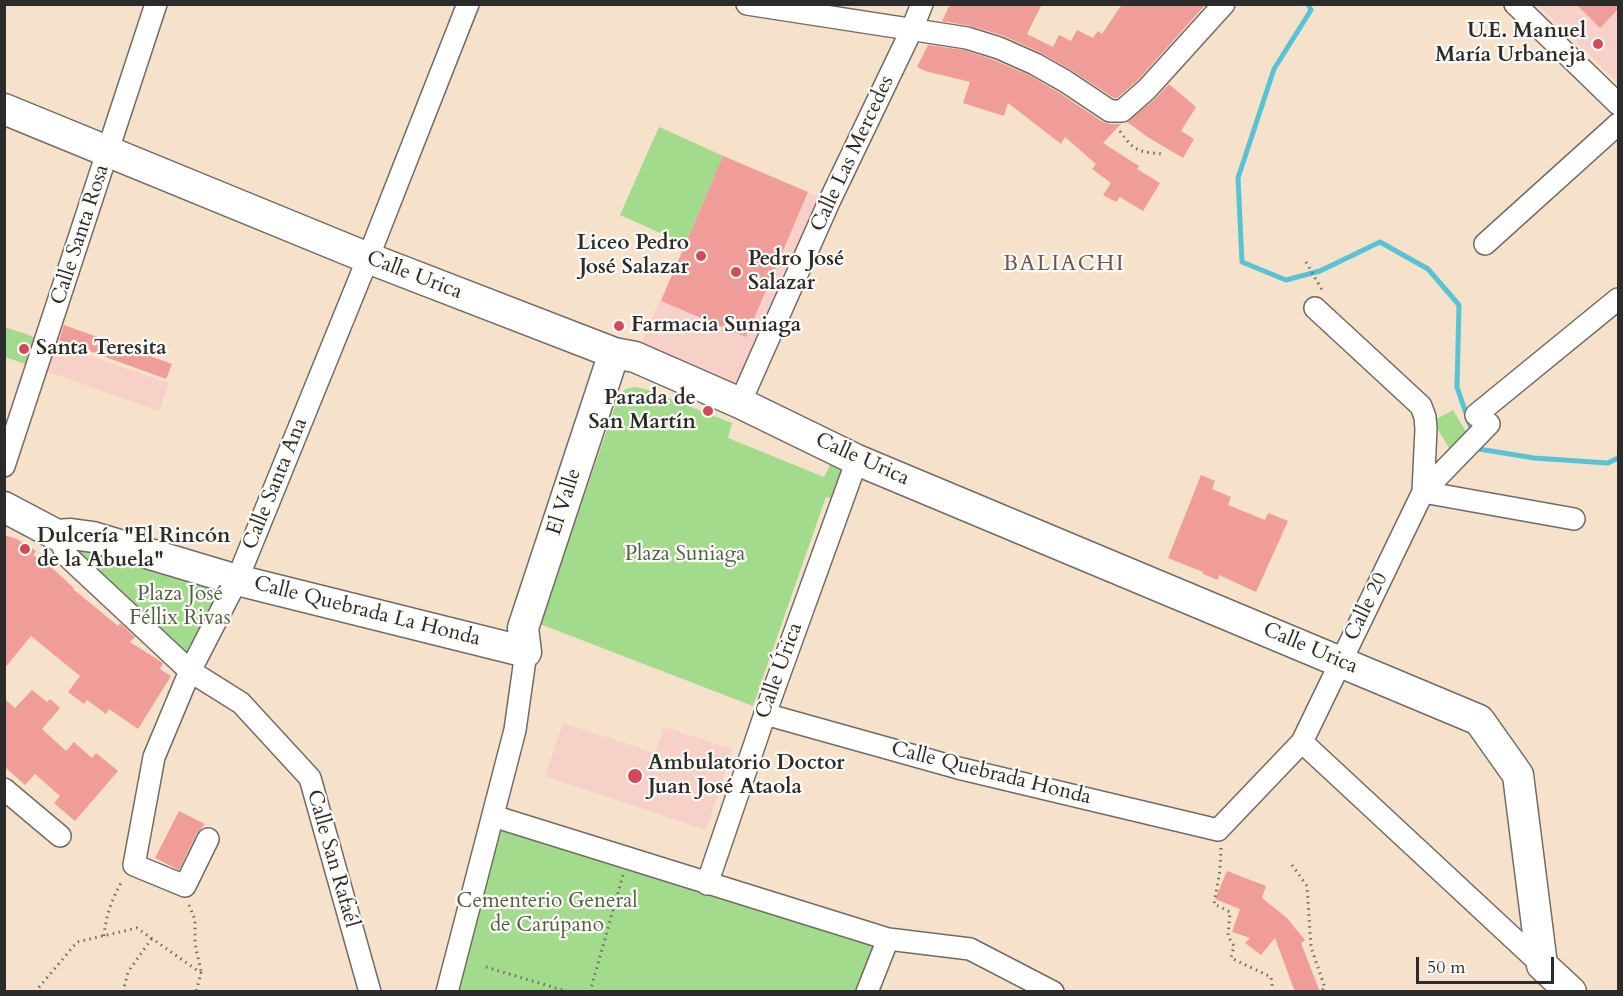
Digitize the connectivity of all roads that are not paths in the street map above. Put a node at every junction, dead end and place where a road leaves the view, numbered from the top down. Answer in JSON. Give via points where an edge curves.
{"nodes":[{"id":1,"x":156,"y":4,"type":"edge"},
{"id":2,"x":468,"y":4,"type":"edge"},
{"id":3,"x":747,"y":4,"type":"edge"},
{"id":4,"x":922,"y":4,"type":"edge"},
{"id":5,"x":1224,"y":4,"type":"edge"},
{"id":6,"x":1515,"y":4,"type":"edge"},
{"id":7,"x":912,"y":29,"type":"junction"},
{"id":8,"x":1618,"y":104,"type":"edge"},
{"id":9,"x":4,"y":109,"type":"edge"},
{"id":10,"x":1618,"y":124,"type":"edge"},
{"id":11,"x":108,"y":152,"type":"junction"},
{"id":12,"x":1485,"y":244,"type":"dead end"},
{"id":13,"x":368,"y":258,"type":"junction"},
{"id":14,"x":1319,"y":299,"type":"road end"},
{"id":15,"x":1618,"y":299,"type":"edge"},
{"id":16,"x":614,"y":353,"type":"junction"},
{"id":17,"x":740,"y":403,"type":"junction"},
{"id":18,"x":857,"y":460,"type":"junction"},
{"id":19,"x":4,"y":466,"type":"edge"},
{"id":20,"x":1423,"y":492,"type":"junction"},
{"id":21,"x":4,"y":507,"type":"edge"},
{"id":22,"x":1574,"y":519,"type":"dead end"},
{"id":23,"x":57,"y":536,"type":"junction"},
{"id":24,"x":237,"y":580,"type":"junction"},
{"id":25,"x":526,"y":652,"type":"junction"},
{"id":26,"x":1340,"y":662,"type":"junction"},
{"id":27,"x":190,"y":671,"type":"junction"},
{"id":28,"x":765,"y":714,"type":"junction"},
{"id":29,"x":1302,"y":742,"type":"junction"},
{"id":30,"x":4,"y":789,"type":"edge"},
{"id":31,"x":493,"y":816,"type":"junction"},
{"id":32,"x":1218,"y":830,"type":"joint"},
{"id":33,"x":60,"y":836,"type":"dead end"},
{"id":34,"x":208,"y":839,"type":"dead end"},
{"id":35,"x":707,"y":884,"type":"junction"},
{"id":36,"x":888,"y":939,"type":"junction"},
{"id":37,"x":1542,"y":964,"type":"junction"},
{"id":38,"x":370,"y":992,"type":"edge"},
{"id":39,"x":447,"y":992,"type":"edge"},
{"id":40,"x":867,"y":992,"type":"edge"},
{"id":41,"x":1053,"y":992,"type":"edge"},
{"id":42,"x":1571,"y":992,"type":"edge"}],
"edges":[{"from":1,"to":11,"type":"street","name":"Calle Santa Rosa"},
{"from":2,"to":13,"type":"street","name":"Calle Santa Ana"},
{"from":3,"to":7,"type":"street"},
{"from":4,"to":7,"type":"street","name":"Calle Las Mercedes"},
{"from":5,"to":7,"type":"street","via":[[1122,111],[1110,111],[1065,81],[999,48]]},
{"from":6,"to":8,"type":"street"},
{"from":7,"to":17,"type":"street","name":"Calle Las Mercedes","via":[[829,202]]},
{"from":9,"to":11,"type":"main road","name":"Calle Urica"},
{"from":10,"to":12,"type":"street"},
{"from":11,"to":13,"type":"main road","name":"Calle Urica"},
{"from":11,"to":19,"type":"street","name":"Calle Santa Rosa"},
{"from":13,"to":16,"type":"main road","name":"Calle Urica"},
{"from":13,"to":24,"type":"street","name":"Calle Santa Ana"},
{"from":14,"to":20,"type":"street","name":"Calle 20","via":[[1421,406],[1426,429]]},
{"from":15,"to":20,"type":"street","via":[[1476,414],[1489,424]]},
{"from":16,"to":17,"type":"main road","name":"Calle Urica","via":[[635,357]]},
{"from":16,"to":25,"type":"main road","name":"El Valle","via":[[523,628]]},
{"from":17,"to":18,"type":"main road","name":"Calle Urica"},
{"from":18,"to":26,"type":"main road","name":"Calle Urica"},
{"from":18,"to":28,"type":"street","name":"Calle Úrica"},
{"from":20,"to":22,"type":"street"},
{"from":20,"to":26,"type":"street","name":"Calle 20"},
{"from":21,"to":23,"type":"main road","name":"Calle Quebrada La Honda"},
{"from":23,"to":24,"type":"main road","name":"Calle Quebrada La Honda","via":[[93,537]]},
{"from":23,"to":27,"type":"street","via":[[68,557]]},
{"from":24,"to":25,"type":"main road","name":"Calle Quebrada La Honda"},
{"from":24,"to":27,"type":"street","name":"Calle Santa Ana"},
{"from":25,"to":31,"type":"street","via":[[515,730]]},
{"from":26,"to":29,"type":"street","name":"Calle 20"},
{"from":26,"to":37,"type":"main road","name":"Calle Urica","via":[[1479,720],[1518,775]]},
{"from":27,"to":34,"type":"street","name":"Calle Santa Ana","via":[[154,757],[134,865],[185,886]]},
{"from":27,"to":38,"type":"street","name":"Calle San Rafaél","via":[[241,703],[309,777]]},
{"from":28,"to":32,"type":"street","name":"Calle Quebrada Honda","via":[[958,768]]},
{"from":28,"to":35,"type":"street","name":"Calle Úrica"},
{"from":29,"to":32,"type":"street","name":"Calle 20"},
{"from":29,"to":37,"type":"street"},
{"from":30,"to":33,"type":"street"},
{"from":31,"to":35,"type":"street"},
{"from":31,"to":39,"type":"street"},
{"from":35,"to":36,"type":"street"},
{"from":36,"to":40,"type":"street"},
{"from":36,"to":41,"type":"street","via":[[970,949]]},
{"from":37,"to":42,"type":"main road"}]}
